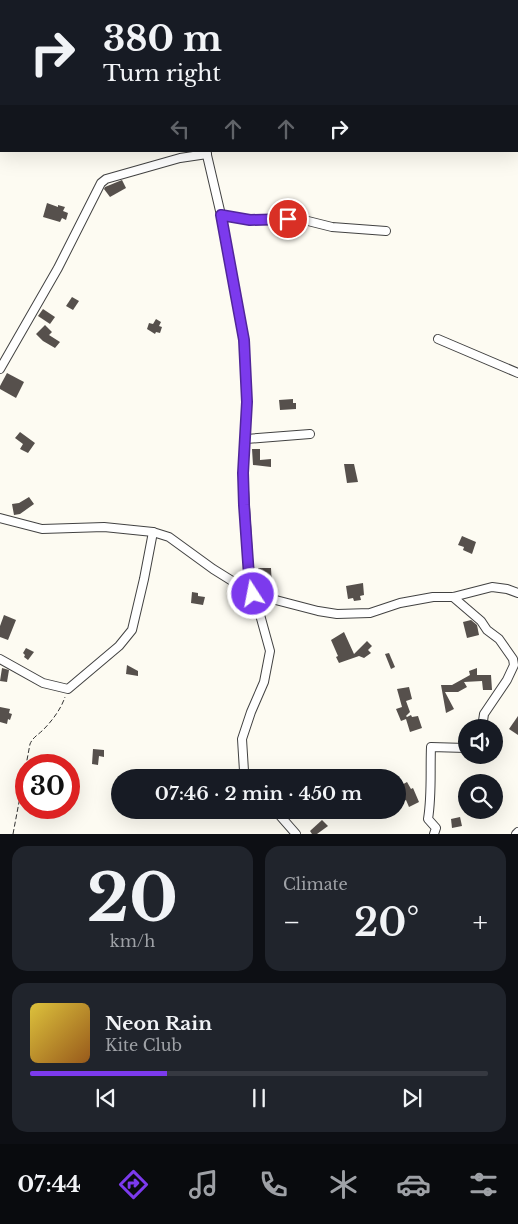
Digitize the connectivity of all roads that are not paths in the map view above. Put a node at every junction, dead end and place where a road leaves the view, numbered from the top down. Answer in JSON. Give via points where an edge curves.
{"nodes":[{"id":1,"x":206,"y":153,"type":"edge"},
{"id":2,"x":179,"y":155,"type":"edge"},
{"id":3,"x":221,"y":215,"type":"junction"},
{"id":4,"x":386,"y":231,"type":"dead end"},
{"id":5,"x":438,"y":339,"type":"dead end"},
{"id":6,"x":0,"y":369,"type":"edge"},
{"id":7,"x":518,"y":373,"type":"edge"},
{"id":8,"x":310,"y":434,"type":"dead end"},
{"id":9,"x":246,"y":439,"type":"junction"},
{"id":10,"x":0,"y":518,"type":"edge"},
{"id":11,"x":153,"y":532,"type":"junction"},
{"id":12,"x":518,"y":593,"type":"edge"},
{"id":13,"x":253,"y":594,"type":"junction"},
{"id":14,"x":453,"y":597,"type":"junction"},
{"id":15,"x":0,"y":659,"type":"edge"},
{"id":16,"x":483,"y":719,"type":"edge"},
{"id":17,"x":458,"y":748,"type":"edge"},
{"id":18,"x":244,"y":769,"type":"edge"},
{"id":19,"x":283,"y":819,"type":"edge"},
{"id":20,"x":296,"y":834,"type":"edge"},
{"id":21,"x":434,"y":834,"type":"edge"}],
"edges":[{"from":1,"to":2,"type":"street"},
{"from":1,"to":3,"type":"street"},
{"from":2,"to":6,"type":"street","via":[[101,183],[58,268]]},
{"from":3,"to":4,"type":"street","via":[[250,220],[304,220],[332,227]]},
{"from":3,"to":9,"type":"street","via":[[244,340]]},
{"from":5,"to":7,"type":"street"},
{"from":8,"to":9,"type":"street"},
{"from":9,"to":13,"type":"street","via":[[244,505]]},
{"from":10,"to":11,"type":"street","via":[[42,528],[104,527]]},
{"from":11,"to":13,"type":"street","via":[[169,537]]},
{"from":11,"to":15,"type":"street","via":[[132,630],[119,646],[68,689],[43,683]]},
{"from":12,"to":14,"type":"street","via":[[492,587]]},
{"from":13,"to":14,"type":"street","via":[[337,614],[370,613],[400,603]]},
{"from":13,"to":18,"type":"street","via":[[270,651],[264,682],[242,739]]},
{"from":14,"to":16,"type":"street","via":[[481,620],[486,630],[499,639],[514,658],[507,680]]},
{"from":17,"to":21,"type":"street","via":[[431,747],[428,819],[436,828]]},
{"from":19,"to":20,"type":"street"}]}
